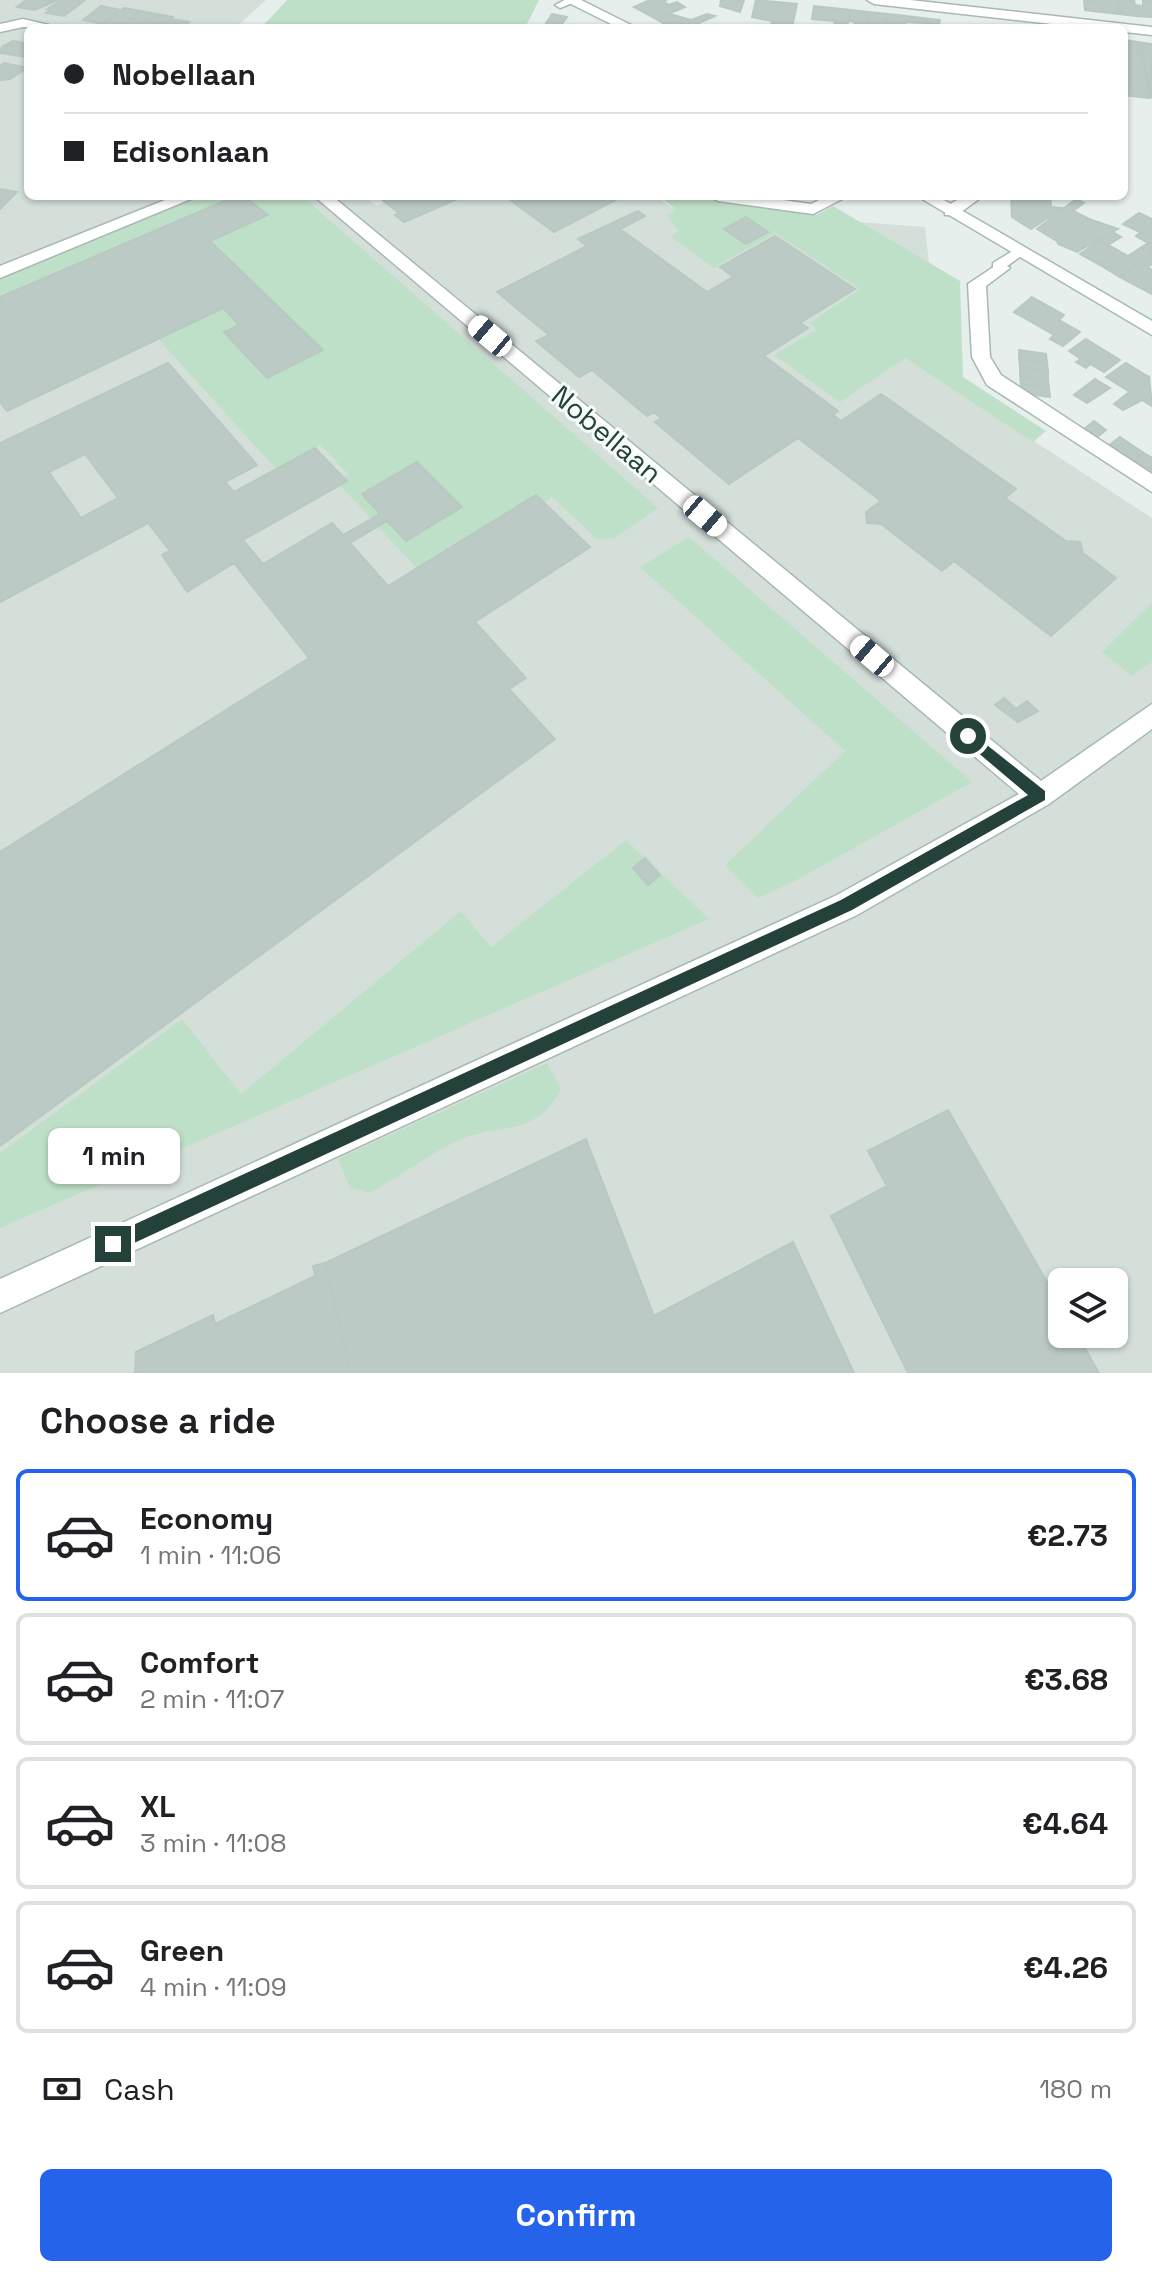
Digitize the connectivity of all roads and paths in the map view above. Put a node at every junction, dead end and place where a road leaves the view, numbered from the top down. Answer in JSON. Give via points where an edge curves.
{"nodes":[{"id":1,"x":589,"y":0,"type":"edge"},
{"id":2,"x":874,"y":0,"type":"edge"},
{"id":3,"x":569,"y":2,"type":"edge"},
{"id":4,"x":984,"y":12,"type":"junction"},
{"id":5,"x":27,"y":24,"type":"edge"},
{"id":6,"x":621,"y":24,"type":"edge"},
{"id":7,"x":624,"y":24,"type":"edge"},
{"id":8,"x":984,"y":24,"type":"edge"},
{"id":9,"x":1090,"y":24,"type":"edge"},
{"id":10,"x":0,"y":28,"type":"edge"},
{"id":11,"x":1128,"y":28,"type":"edge"},
{"id":12,"x":1152,"y":31,"type":"edge"},
{"id":13,"x":180,"y":200,"type":"edge"},
{"id":14,"x":327,"y":200,"type":"edge"},
{"id":15,"x":747,"y":200,"type":"edge"},
{"id":16,"x":832,"y":200,"type":"edge"},
{"id":17,"x":932,"y":200,"type":"edge"},
{"id":18,"x":969,"y":200,"type":"edge"},
{"id":19,"x":951,"y":211,"type":"junction"},
{"id":20,"x":1019,"y":251,"type":"junction"},
{"id":21,"x":1000,"y":267,"type":"joint"},
{"id":22,"x":0,"y":272,"type":"edge"},
{"id":23,"x":1152,"y":329,"type":"edge"},
{"id":24,"x":1152,"y":484,"type":"edge"},
{"id":25,"x":1152,"y":715,"type":"edge"},
{"id":26,"x":1040,"y":796,"type":"junction"},
{"id":27,"x":0,"y":1296,"type":"edge"}],
"edges":[{"from":1,"to":7,"type":"street"},
{"from":2,"to":4,"type":"street"},
{"from":3,"to":6,"type":"street"},
{"from":4,"to":8,"type":"street"},
{"from":4,"to":9,"type":"street"},
{"from":5,"to":10,"type":"street"},
{"from":11,"to":12,"type":"street"},
{"from":13,"to":22,"type":"street"},
{"from":14,"to":26,"type":"street","name":"Nobellaan"},
{"from":15,"to":16,"type":"street","via":[[813,209]]},
{"from":17,"to":19,"type":"street"},
{"from":18,"to":19,"type":"street"},
{"from":19,"to":20,"type":"street"},
{"from":20,"to":21,"type":"lane"},
{"from":20,"to":23,"type":"street"},
{"from":21,"to":24,"type":"street","via":[[977,284],[981,357],[994,380]]},
{"from":25,"to":26,"type":"street"},
{"from":26,"to":27,"type":"street","via":[[847,905]]}]}
